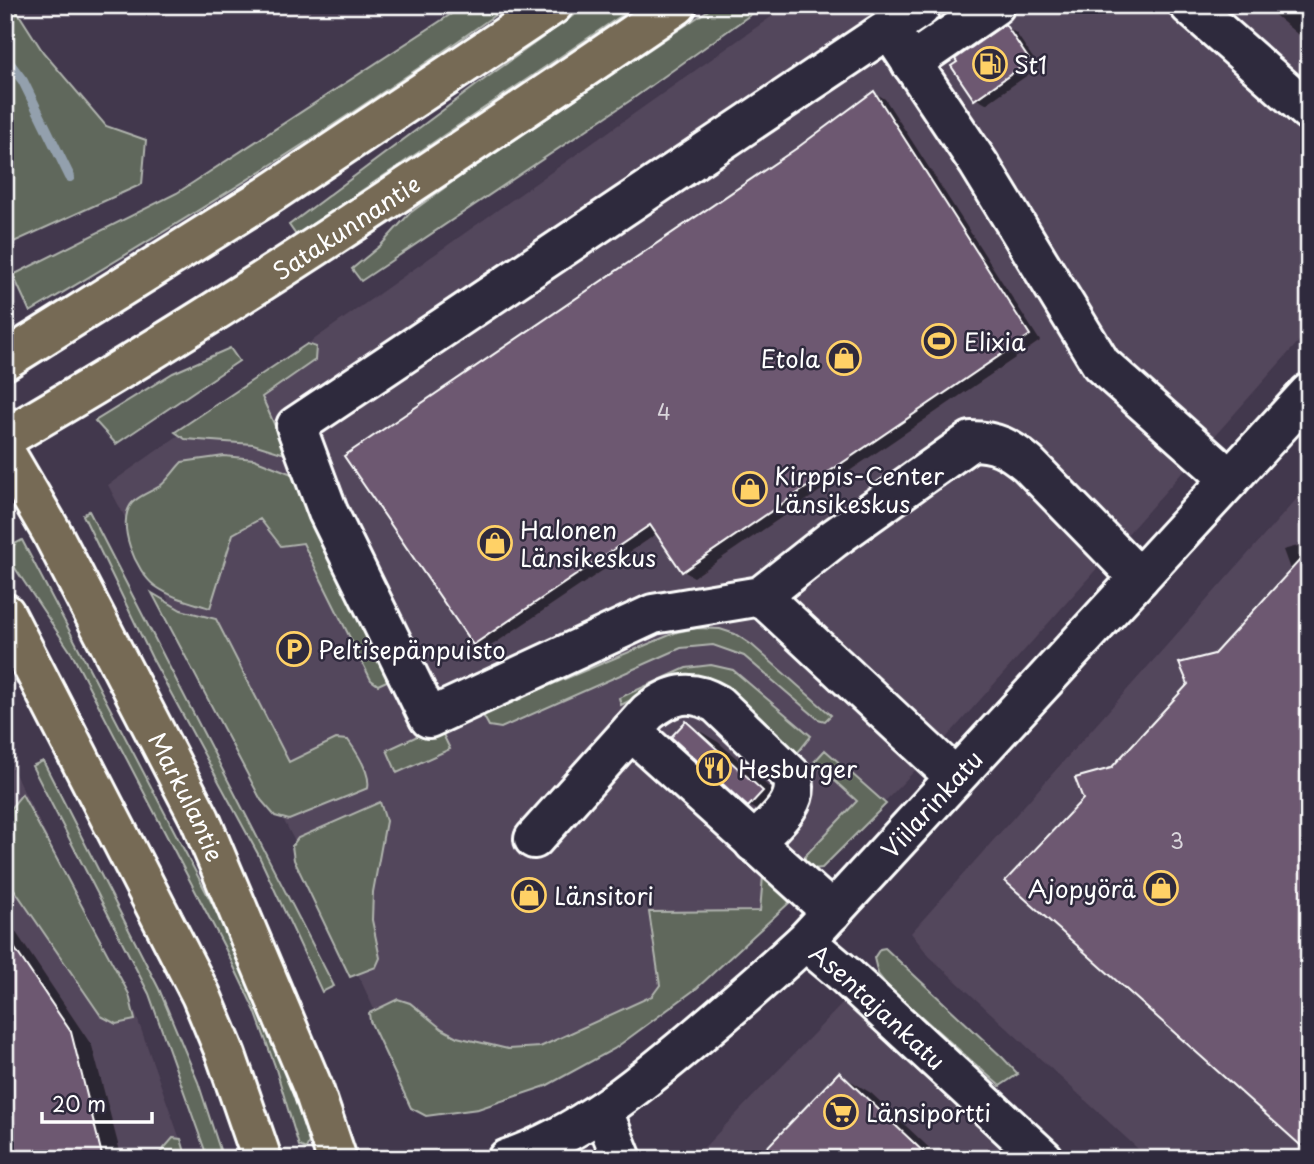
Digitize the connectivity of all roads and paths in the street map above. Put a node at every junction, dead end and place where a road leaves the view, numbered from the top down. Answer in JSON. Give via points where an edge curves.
{"nodes":[{"id":1,"x":553,"y":5,"type":"edge"},
{"id":2,"x":677,"y":5,"type":"edge"},
{"id":3,"x":995,"y":5,"type":"edge"},
{"id":4,"x":1189,"y":5,"type":"edge"},
{"id":5,"x":920,"y":8,"type":"dead end"},
{"id":6,"x":889,"y":29,"type":"junction"},
{"id":7,"x":911,"y":63,"type":"junction"},
{"id":8,"x":1309,"y":111,"type":"edge"},
{"id":9,"x":5,"y":360,"type":"edge"},
{"id":10,"x":1309,"y":393,"type":"edge"},
{"id":11,"x":5,"y":438,"type":"edge"},
{"id":12,"x":5,"y":452,"type":"edge"},
{"id":13,"x":1230,"y":479,"type":"junction"},
{"id":14,"x":1139,"y":578,"type":"junction"},
{"id":15,"x":761,"y":596,"type":"junction"},
{"id":16,"x":5,"y":613,"type":"edge"},
{"id":17,"x":631,"y":731,"type":"junction"},
{"id":18,"x":955,"y":777,"type":"junction"},
{"id":19,"x":534,"y":839,"type":"dead end"},
{"id":20,"x":754,"y":844,"type":"junction"},
{"id":21,"x":832,"y":912,"type":"junction"},
{"id":22,"x":805,"y":941,"type":"junction"},
{"id":23,"x":603,"y":1111,"type":"junction"},
{"id":24,"x":262,"y":1159,"type":"edge"},
{"id":25,"x":337,"y":1159,"type":"edge"},
{"id":26,"x":507,"y":1159,"type":"edge"},
{"id":27,"x":622,"y":1159,"type":"edge"},
{"id":28,"x":1045,"y":1159,"type":"edge"}],
"edges":[{"from":1,"to":9,"type":"main road","via":[[267,196]]},
{"from":2,"to":11,"type":"main road","name":"Satakunnantie","via":[[302,255]]},
{"from":3,"to":7,"type":"street"},
{"from":4,"to":8,"type":"street"},
{"from":5,"to":6,"type":"street"},
{"from":6,"to":7,"type":"street"},
{"from":6,"to":15,"type":"street","via":[[296,426],[328,512],[429,718],[653,614]]},
{"from":7,"to":13,"type":"street","via":[[982,168],[1101,364]]},
{"from":10,"to":13,"type":"street","name":"Viilarinkatu"},
{"from":12,"to":25,"type":"main road","name":"Markulantie","via":[[51,531],[200,819],[313,1087]]},
{"from":13,"to":14,"type":"street","name":"Viilarinkatu"},
{"from":14,"to":15,"type":"street","via":[[1028,464],[1002,445],[971,442]]},
{"from":14,"to":18,"type":"street","name":"Viilarinkatu"},
{"from":15,"to":18,"type":"street"},
{"from":16,"to":24,"type":"main road","via":[[196,984]]},
{"from":17,"to":19,"type":"street"},
{"from":17,"to":20,"type":"street"},
{"from":17,"to":20,"type":"street","via":[[664,700],[686,693],[697,695],[717,704],[788,769],[795,787],[791,802]]},
{"from":18,"to":21,"type":"street","name":"Viilarinkatu"},
{"from":20,"to":21,"type":"street"},
{"from":21,"to":22,"type":"street","name":"Viilarinkatu"},
{"from":22,"to":23,"type":"street","name":"Viilarinkatu","via":[[743,998]]},
{"from":22,"to":28,"type":"street","name":"Asentajankatu"},
{"from":23,"to":26,"type":"street","name":"Viilarinkatu"},
{"from":23,"to":27,"type":"street"}]}
